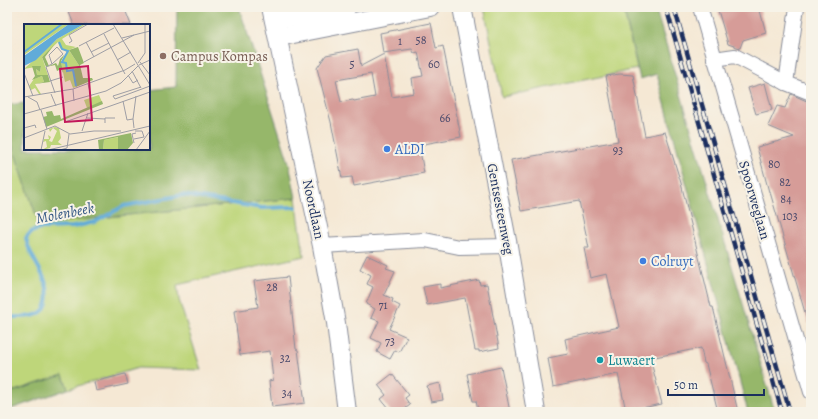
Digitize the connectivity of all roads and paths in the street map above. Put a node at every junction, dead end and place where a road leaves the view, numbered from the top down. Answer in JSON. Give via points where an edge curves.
{"nodes":[{"id":1,"x":346,"y":7,"type":"edge"},
{"id":2,"x":430,"y":7,"type":"edge"},
{"id":3,"x":462,"y":7,"type":"edge"},
{"id":4,"x":700,"y":7,"type":"edge"},
{"id":5,"x":797,"y":7,"type":"edge"},
{"id":6,"x":274,"y":21,"type":"edge"},
{"id":7,"x":714,"y":59,"type":"junction"},
{"id":8,"x":786,"y":82,"type":"junction"},
{"id":9,"x":811,"y":93,"type":"edge"},
{"id":10,"x":322,"y":246,"type":"junction"},
{"id":11,"x":508,"y":246,"type":"junction"},
{"id":12,"x":811,"y":392,"type":"edge"},
{"id":13,"x":348,"y":412,"type":"edge"},
{"id":14,"x":536,"y":412,"type":"edge"}],
"edges":[{"from":1,"to":6,"type":"street"},
{"from":2,"to":6,"type":"street"},
{"from":3,"to":11,"type":"street","name":"Gentsesteenweg"},
{"from":4,"to":7,"type":"street","name":"Spoorweglaan"},
{"from":5,"to":8,"type":"street"},
{"from":6,"to":10,"type":"street","name":"Noordlaan"},
{"from":7,"to":8,"type":"street","via":[[735,56]]},
{"from":7,"to":12,"type":"street","name":"Spoorweglaan"},
{"from":8,"to":9,"type":"street"},
{"from":10,"to":11,"type":"street","via":[[410,240],[425,240],[459,247]]},
{"from":10,"to":13,"type":"street","name":"Noordlaan"},
{"from":11,"to":14,"type":"street","name":"Gentsesteenweg"}]}
